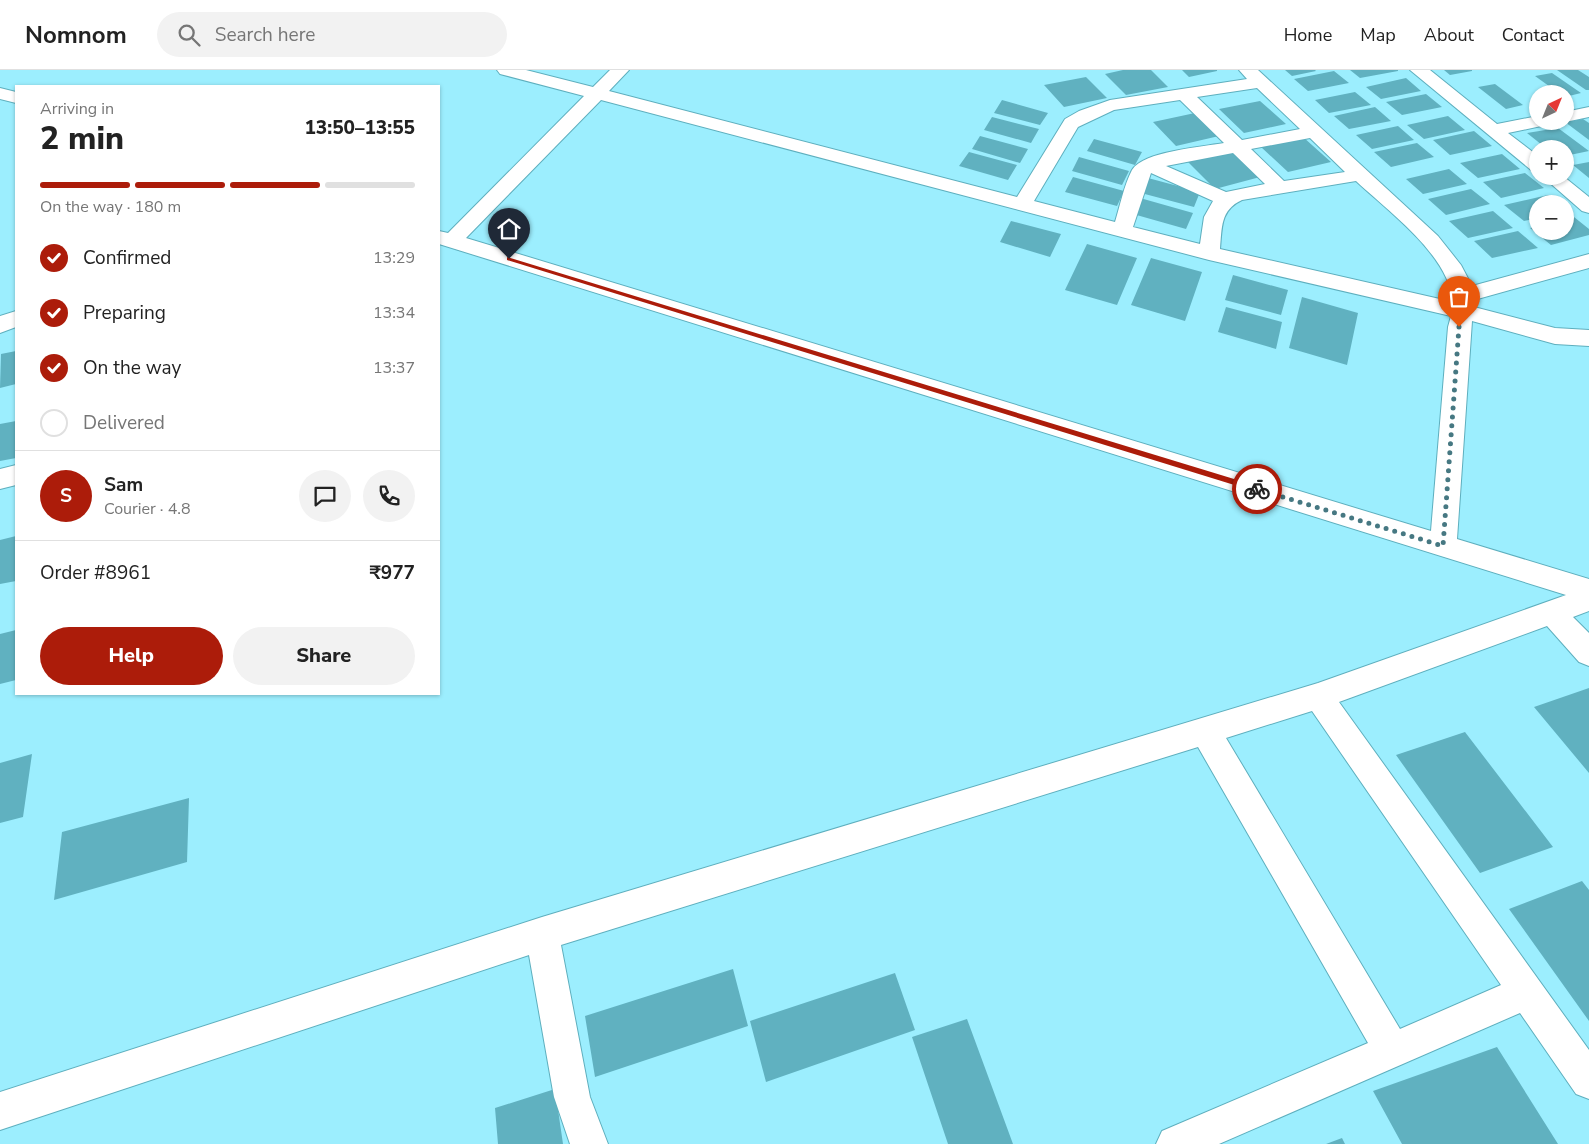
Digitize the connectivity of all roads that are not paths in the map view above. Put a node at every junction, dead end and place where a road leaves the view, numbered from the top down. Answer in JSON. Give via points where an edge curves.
{"nodes":[{"id":1,"x":506,"y":70,"type":"edge"},
{"id":2,"x":620,"y":70,"type":"edge"},
{"id":3,"x":1419,"y":70,"type":"edge"},
{"id":4,"x":1254,"y":76,"type":"edge"},
{"id":5,"x":599,"y":92,"type":"junction"},
{"id":6,"x":0,"y":93,"type":"edge"},
{"id":7,"x":1184,"y":94,"type":"junction"},
{"id":8,"x":15,"y":98,"type":"edge"},
{"id":9,"x":1589,"y":112,"type":"edge"},
{"id":10,"x":1574,"y":115,"type":"edge"},
{"id":11,"x":1529,"y":123,"type":"edge"},
{"id":12,"x":1493,"y":130,"type":"junction"},
{"id":13,"x":1314,"y":132,"type":"junction"},
{"id":14,"x":1236,"y":146,"type":"junction"},
{"id":15,"x":1529,"y":159,"type":"edge"},
{"id":16,"x":1149,"y":165,"type":"junction"},
{"id":17,"x":1360,"y":175,"type":"junction"},
{"id":18,"x":1562,"y":185,"type":"edge"},
{"id":19,"x":1281,"y":189,"type":"junction"},
{"id":20,"x":1224,"y":199,"type":"junction"},
{"id":21,"x":1022,"y":204,"type":"junction"},
{"id":22,"x":1589,"y":206,"type":"edge"},
{"id":23,"x":1122,"y":230,"type":"junction"},
{"id":24,"x":445,"y":239,"type":"edge"},
{"id":25,"x":1209,"y":252,"type":"junction"},
{"id":26,"x":1589,"y":261,"type":"edge"},
{"id":27,"x":1464,"y":303,"type":"junction"},
{"id":28,"x":15,"y":318,"type":"edge"},
{"id":29,"x":0,"y":324,"type":"edge"},
{"id":30,"x":1589,"y":338,"type":"edge"},
{"id":31,"x":15,"y":475,"type":"edge"},
{"id":32,"x":0,"y":479,"type":"edge"},
{"id":33,"x":1443,"y":546,"type":"junction"},
{"id":34,"x":1589,"y":591,"type":"edge"},
{"id":35,"x":1589,"y":599,"type":"edge"},
{"id":36,"x":1552,"y":613,"type":"junction"},
{"id":37,"x":1589,"y":653,"type":"edge"},
{"id":38,"x":1318,"y":696,"type":"junction"},
{"id":39,"x":1206,"y":731,"type":"junction"},
{"id":40,"x":542,"y":934,"type":"junction"},
{"id":41,"x":1527,"y":992,"type":"junction"},
{"id":42,"x":1392,"y":1050,"type":"junction"},
{"id":43,"x":1589,"y":1081,"type":"edge"},
{"id":44,"x":0,"y":1111,"type":"edge"},
{"id":45,"x":589,"y":1144,"type":"edge"},
{"id":46,"x":1176,"y":1144,"type":"edge"}],
"edges":[{"from":1,"to":5,"type":"street"},
{"from":2,"to":5,"type":"street"},
{"from":3,"to":12,"type":"street"},
{"from":4,"to":7,"type":"street"},
{"from":4,"to":13,"type":"street"},
{"from":5,"to":21,"type":"street"},
{"from":5,"to":24,"type":"street"},
{"from":6,"to":8,"type":"street"},
{"from":7,"to":14,"type":"street"},
{"from":7,"to":21,"type":"street","via":[[1110,105],[1070,123]]},
{"from":9,"to":10,"type":"street"},
{"from":11,"to":12,"type":"street"},
{"from":12,"to":15,"type":"street"},
{"from":13,"to":14,"type":"street"},
{"from":13,"to":17,"type":"street"},
{"from":14,"to":16,"type":"street"},
{"from":14,"to":19,"type":"street"},
{"from":16,"to":20,"type":"street"},
{"from":16,"to":23,"type":"street","via":[[1142,172]]},
{"from":17,"to":19,"type":"street"},
{"from":17,"to":27,"type":"street","via":[[1431,241],[1455,269]]},
{"from":18,"to":22,"type":"street"},
{"from":19,"to":20,"type":"street"},
{"from":20,"to":25,"type":"street","via":[[1216,208]]},
{"from":21,"to":23,"type":"street"},
{"from":23,"to":25,"type":"street"},
{"from":24,"to":33,"type":"street"},
{"from":25,"to":27,"type":"street"},
{"from":26,"to":27,"type":"street"},
{"from":27,"to":30,"type":"street","via":[[1555,336]]},
{"from":27,"to":33,"type":"street","via":[[1459,327]]},
{"from":28,"to":29,"type":"street"},
{"from":31,"to":32,"type":"street"},
{"from":33,"to":34,"type":"street"},
{"from":35,"to":36,"type":"street"},
{"from":36,"to":37,"type":"street"},
{"from":36,"to":38,"type":"street"},
{"from":38,"to":39,"type":"street"},
{"from":38,"to":41,"type":"street"},
{"from":39,"to":40,"type":"street"},
{"from":39,"to":42,"type":"street"},
{"from":40,"to":44,"type":"street"},
{"from":40,"to":45,"type":"street","via":[[572,1097]]},
{"from":41,"to":42,"type":"street"},
{"from":41,"to":43,"type":"street"},
{"from":42,"to":46,"type":"street"}]}
